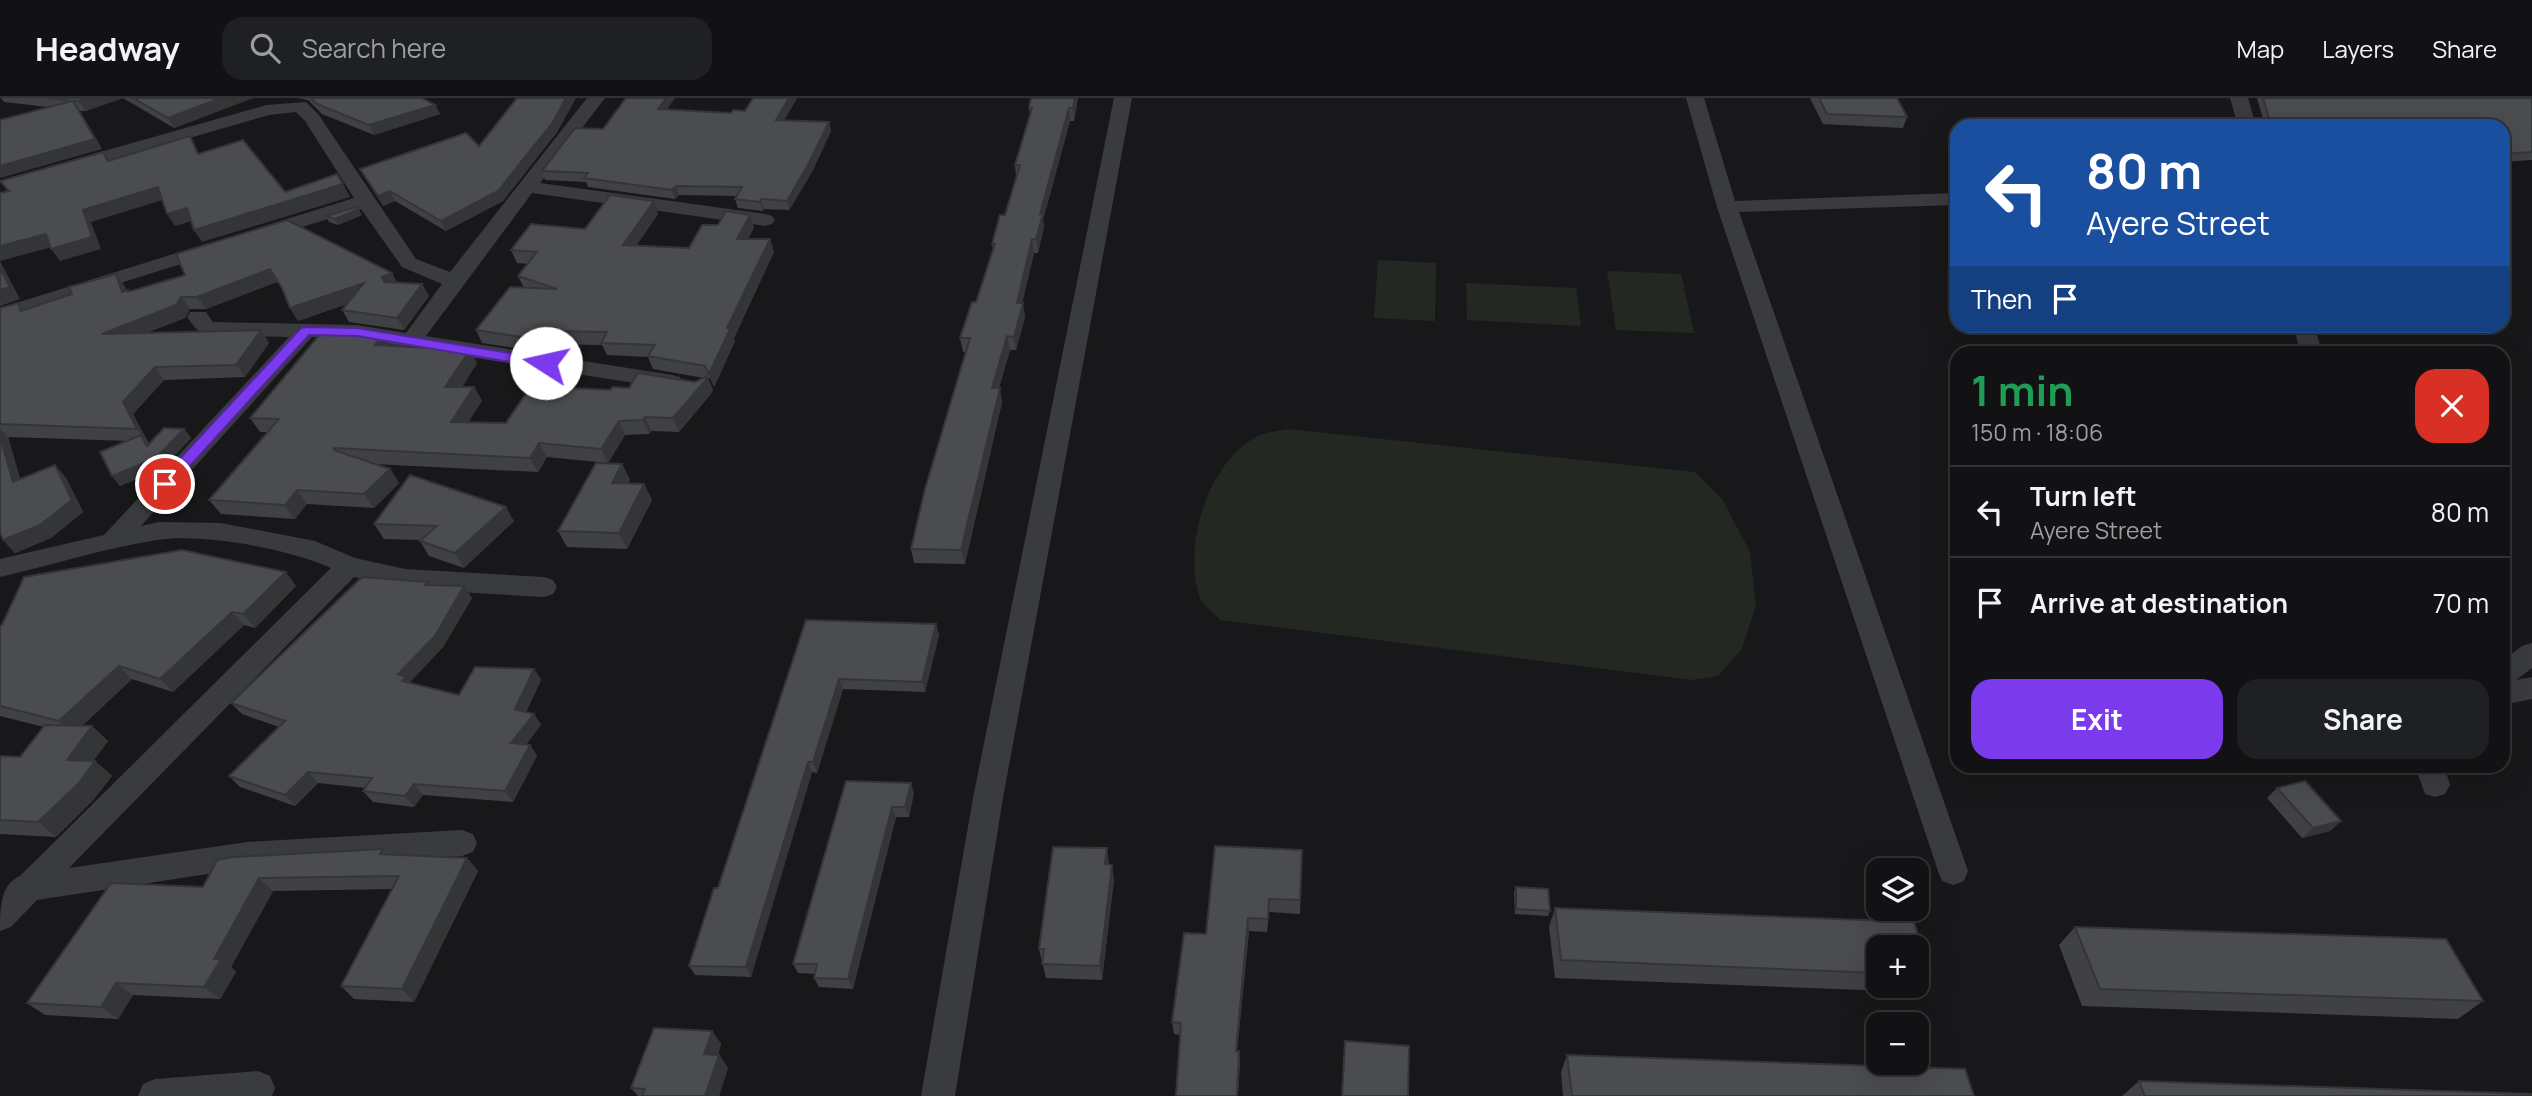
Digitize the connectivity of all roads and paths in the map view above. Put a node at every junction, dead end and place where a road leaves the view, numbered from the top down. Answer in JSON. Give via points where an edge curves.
{"nodes":[{"id":1,"x":596,"y":98,"type":"edge"},
{"id":2,"x":1123,"y":98,"type":"edge"},
{"id":3,"x":1695,"y":98,"type":"edge"},
{"id":4,"x":2239,"y":98,"type":"edge"},
{"id":5,"x":2245,"y":119,"type":"edge"},
{"id":6,"x":53,"y":172,"type":"edge"},
{"id":7,"x":528,"y":187,"type":"junction"},
{"id":8,"x":1950,"y":199,"type":"edge"},
{"id":9,"x":366,"y":201,"type":"junction"},
{"id":10,"x":1727,"y":207,"type":"junction"},
{"id":11,"x":765,"y":220,"type":"dead end"},
{"id":12,"x":456,"y":279,"type":"junction"},
{"id":13,"x":0,"y":314,"type":"edge"},
{"id":14,"x":198,"y":317,"type":"dead end"},
{"id":15,"x":306,"y":331,"type":"junction"},
{"id":16,"x":412,"y":340,"type":"junction"},
{"id":17,"x":688,"y":384,"type":"edge"},
{"id":18,"x":113,"y":541,"type":"junction"},
{"id":19,"x":34,"y":561,"type":"junction"},
{"id":20,"x":349,"y":566,"type":"junction"},
{"id":21,"x":0,"y":568,"type":"edge"},
{"id":22,"x":544,"y":587,"type":"dead end"},
{"id":23,"x":0,"y":589,"type":"edge"},
{"id":24,"x":2532,"y":653,"type":"edge"},
{"id":25,"x":2510,"y":670,"type":"edge"},
{"id":26,"x":2532,"y":688,"type":"edge"},
{"id":27,"x":2510,"y":692,"type":"edge"},
{"id":28,"x":462,"y":844,"type":"dead end"},
{"id":29,"x":1953,"y":871,"type":"dead end"},
{"id":30,"x":14,"y":890,"type":"edge"},
{"id":31,"x":0,"y":917,"type":"edge"},
{"id":32,"x":258,"y":1088,"type":"dead end"},
{"id":33,"x":155,"y":1096,"type":"edge"},
{"id":34,"x":938,"y":1096,"type":"edge"}],
"edges":[{"from":1,"to":7,"type":"street"},
{"from":2,"to":34,"type":"street","via":[[988,798]]},
{"from":3,"to":10,"type":"street"},
{"from":4,"to":5,"type":"street"},
{"from":6,"to":9,"type":"street","via":[[267,110],[300,106]]},
{"from":7,"to":11,"type":"street"},
{"from":7,"to":12,"type":"street"},
{"from":8,"to":10,"type":"street"},
{"from":9,"to":12,"type":"street","via":[[409,263],[440,278]]},
{"from":9,"to":13,"type":"street"},
{"from":10,"to":29,"type":"street"},
{"from":12,"to":16,"type":"street"},
{"from":14,"to":15,"type":"street","via":[[207,328]]},
{"from":15,"to":16,"type":"street"},
{"from":15,"to":18,"type":"street"},
{"from":16,"to":17,"type":"street"},
{"from":18,"to":19,"type":"street"},
{"from":18,"to":20,"type":"street","via":[[159,531],[221,532],[315,550]]},
{"from":19,"to":21,"type":"street"},
{"from":19,"to":23,"type":"street"},
{"from":20,"to":22,"type":"street","via":[[405,579]]},
{"from":20,"to":30,"type":"street"},
{"from":24,"to":25,"type":"street"},
{"from":26,"to":27,"type":"street"},
{"from":28,"to":30,"type":"street","via":[[247,855]]},
{"from":30,"to":31,"type":"street"},
{"from":32,"to":33,"type":"street"}]}
